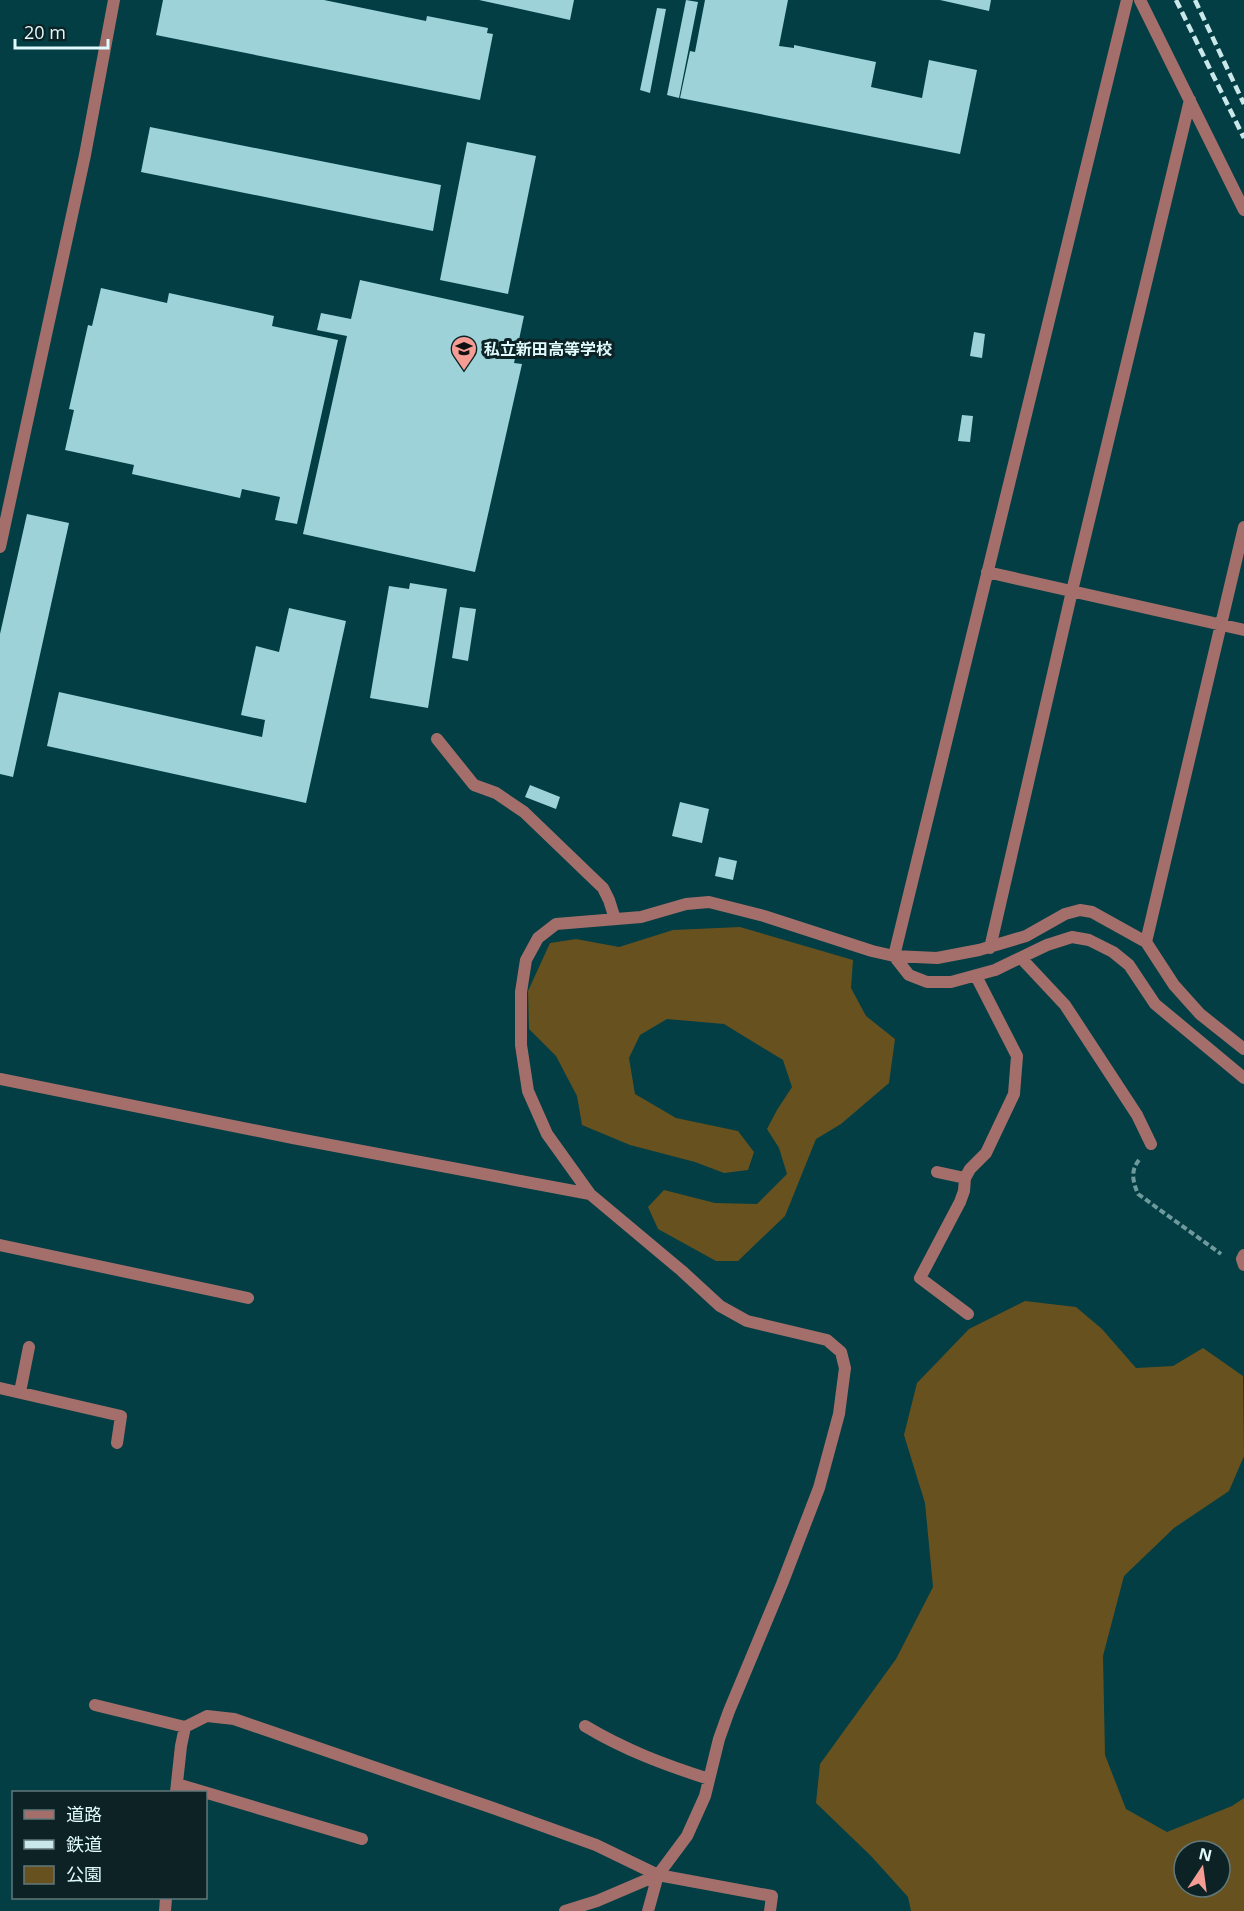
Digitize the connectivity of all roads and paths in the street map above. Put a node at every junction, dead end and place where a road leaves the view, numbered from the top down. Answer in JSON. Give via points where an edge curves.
{"nodes":[{"id":1,"x":114,"y":0,"type":"edge"},
{"id":2,"x":1127,"y":0,"type":"edge"},
{"id":3,"x":1140,"y":0,"type":"edge"},
{"id":4,"x":1190,"y":100,"type":"junction"},
{"id":5,"x":1244,"y":210,"type":"edge"},
{"id":6,"x":1244,"y":527,"type":"edge"},
{"id":7,"x":0,"y":547,"type":"edge"},
{"id":8,"x":987,"y":572,"type":"junction"},
{"id":9,"x":1072,"y":591,"type":"junction"},
{"id":10,"x":1221,"y":625,"type":"junction"},
{"id":11,"x":1244,"y":630,"type":"edge"},
{"id":12,"x":437,"y":739,"type":"dead end"},
{"id":13,"x":615,"y":919,"type":"junction"},
{"id":14,"x":1146,"y":942,"type":"junction"},
{"id":15,"x":990,"y":948,"type":"junction"},
{"id":16,"x":894,"y":956,"type":"junction"},
{"id":17,"x":1021,"y":958,"type":"junction"},
{"id":18,"x":976,"y":976,"type":"junction"},
{"id":19,"x":1244,"y":1049,"type":"edge"},
{"id":20,"x":1244,"y":1078,"type":"edge"},
{"id":21,"x":0,"y":1079,"type":"edge"},
{"id":22,"x":1151,"y":1144,"type":"joint"},
{"id":23,"x":937,"y":1172,"type":"dead end"},
{"id":24,"x":965,"y":1178,"type":"junction"},
{"id":25,"x":590,"y":1194,"type":"junction"},
{"id":26,"x":0,"y":1245,"type":"edge"},
{"id":27,"x":1243,"y":1260,"type":"edge"},
{"id":28,"x":248,"y":1298,"type":"dead end"},
{"id":29,"x":968,"y":1314,"type":"dead end"},
{"id":30,"x":29,"y":1347,"type":"dead end"},
{"id":31,"x":0,"y":1388,"type":"edge"},
{"id":32,"x":20,"y":1392,"type":"junction"},
{"id":33,"x":117,"y":1443,"type":"dead end"},
{"id":34,"x":95,"y":1705,"type":"dead end"},
{"id":35,"x":585,"y":1726,"type":"dead end"},
{"id":36,"x":185,"y":1727,"type":"junction"},
{"id":37,"x":710,"y":1779,"type":"junction"},
{"id":38,"x":177,"y":1788,"type":"edge"},
{"id":39,"x":207,"y":1796,"type":"edge"},
{"id":40,"x":362,"y":1839,"type":"dead end"},
{"id":41,"x":658,"y":1875,"type":"junction"},
{"id":42,"x":565,"y":1911,"type":"edge"},
{"id":43,"x":648,"y":1911,"type":"edge"},
{"id":44,"x":770,"y":1911,"type":"edge"}],
"edges":[{"from":1,"to":7,"type":"street","via":[[85,155]]},
{"from":2,"to":8,"type":"street"},
{"from":3,"to":4,"type":"street"},
{"from":4,"to":5,"type":"street"},
{"from":4,"to":9,"type":"street"},
{"from":6,"to":10,"type":"street"},
{"from":8,"to":9,"type":"street"},
{"from":8,"to":16,"type":"street"},
{"from":9,"to":10,"type":"street"},
{"from":9,"to":15,"type":"street"},
{"from":10,"to":11,"type":"street"},
{"from":10,"to":14,"type":"street"},
{"from":12,"to":13,"type":"street","via":[[474,784],[524,812],[603,888]]},
{"from":13,"to":16,"type":"street","via":[[641,917],[686,903],[709,902]]},
{"from":13,"to":25,"type":"street","via":[[556,924],[538,938],[526,960],[521,992],[521,1045],[528,1091],[547,1134]]},
{"from":14,"to":15,"type":"street","via":[[1092,912],[1080,910]]},
{"from":14,"to":19,"type":"street","via":[[1174,985],[1200,1014]]},
{"from":15,"to":16,"type":"street","via":[[938,958]]},
{"from":16,"to":18,"type":"street","via":[[909,975],[927,982]]},
{"from":17,"to":18,"type":"street"},
{"from":17,"to":20,"type":"street","via":[[1072,937],[1089,940],[1113,952],[1129,965],[1155,1004]]},
{"from":17,"to":22,"type":"street","via":[[1065,1005],[1137,1115]]},
{"from":18,"to":24,"type":"street","via":[[1017,1056],[1014,1094],[986,1153]]},
{"from":21,"to":25,"type":"street"},
{"from":22,"to":27,"type":"path","via":[[1135,1164],[1132,1178],[1138,1194],[1221,1254]]},
{"from":23,"to":24,"type":"street"},
{"from":24,"to":29,"type":"street","via":[[960,1202],[920,1278]]},
{"from":25,"to":37,"type":"street","via":[[720,1306],[747,1321],[827,1340],[841,1352],[845,1368],[839,1414],[819,1488],[729,1711]]},
{"from":26,"to":28,"type":"street"},
{"from":30,"to":32,"type":"street"},
{"from":31,"to":32,"type":"street"},
{"from":32,"to":33,"type":"street","via":[[122,1416]]},
{"from":34,"to":36,"type":"street"},
{"from":35,"to":37,"type":"street","via":[[631,1752]]},
{"from":36,"to":38,"type":"street"},
{"from":36,"to":41,"type":"street","via":[[207,1716],[234,1719],[596,1845]]},
{"from":37,"to":41,"type":"street","via":[[687,1836]]},
{"from":39,"to":40,"type":"street"},
{"from":41,"to":42,"type":"street"},
{"from":41,"to":43,"type":"street"},
{"from":41,"to":44,"type":"street","via":[[772,1896]]}]}
